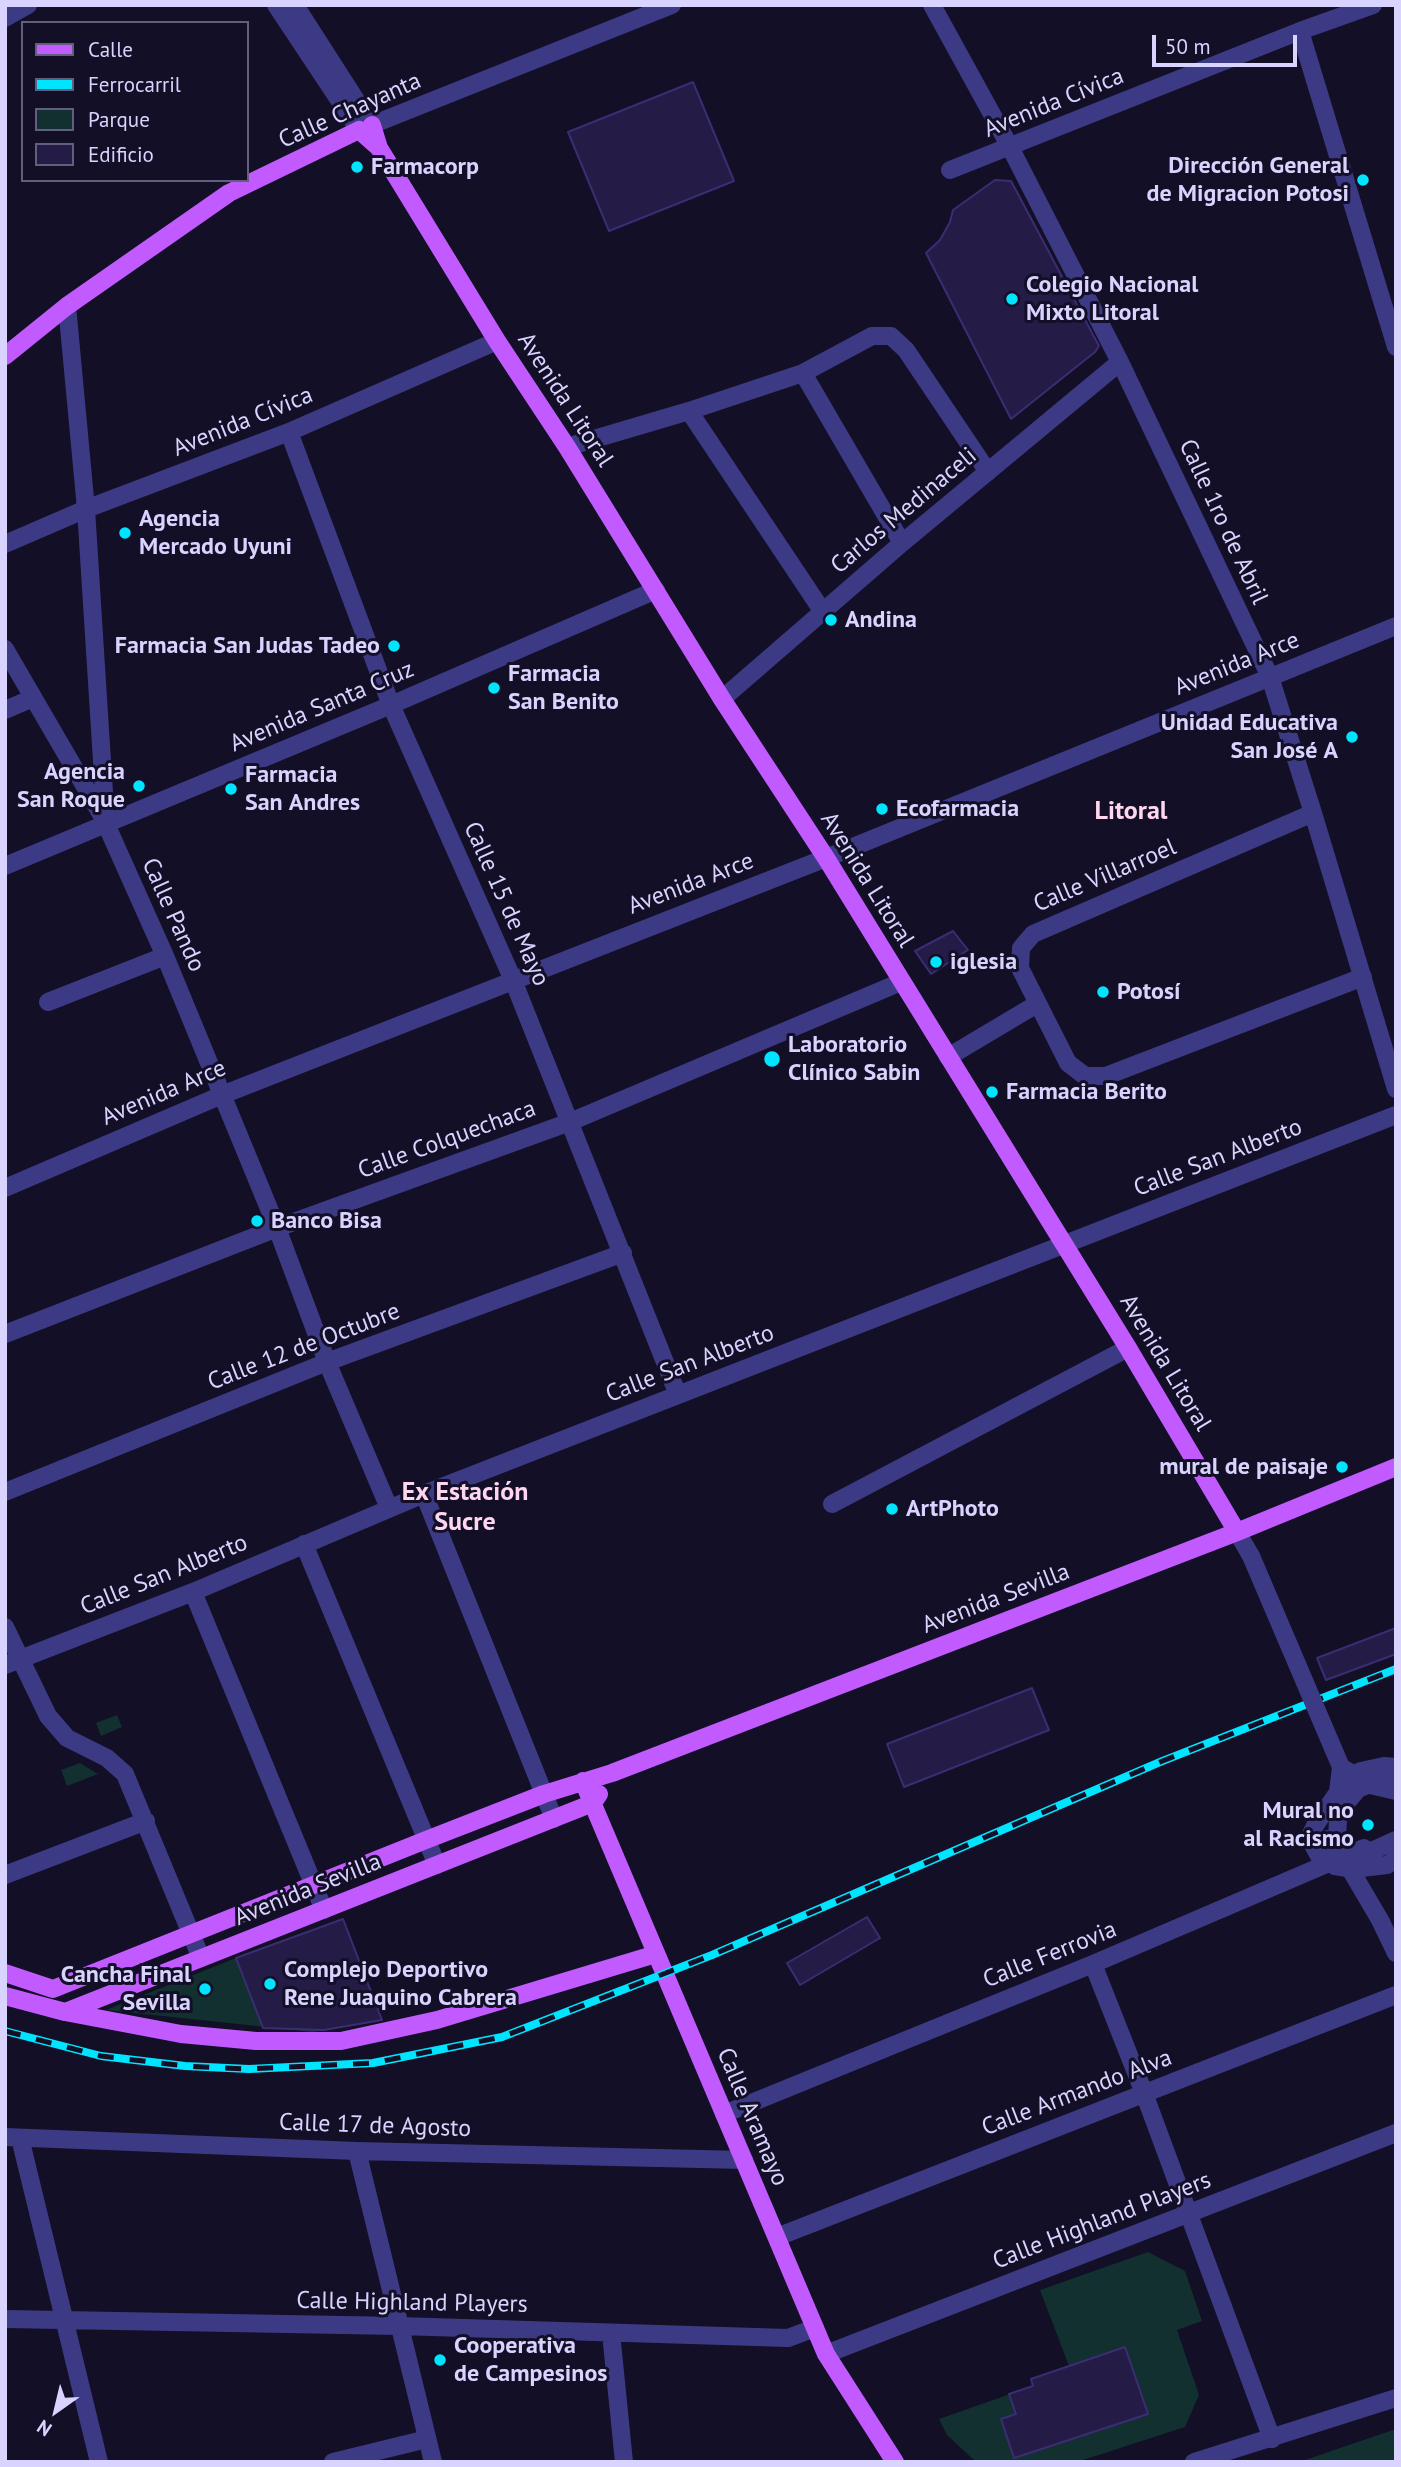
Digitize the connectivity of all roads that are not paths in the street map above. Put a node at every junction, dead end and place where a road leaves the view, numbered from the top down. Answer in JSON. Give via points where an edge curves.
{"nodes":[{"id":1,"x":28,"y":5,"type":"edge"},
{"id":2,"x":276,"y":5,"type":"edge"},
{"id":3,"x":295,"y":5,"type":"edge"},
{"id":4,"x":672,"y":5,"type":"edge"},
{"id":5,"x":932,"y":5,"type":"edge"},
{"id":6,"x":1373,"y":5,"type":"edge"},
{"id":7,"x":5,"y":18,"type":"edge"},
{"id":8,"x":1300,"y":31,"type":"junction"},
{"id":9,"x":366,"y":128,"type":"junction"},
{"id":10,"x":1010,"y":147,"type":"junction"},
{"id":11,"x":950,"y":170,"type":"dead end"},
{"id":12,"x":67,"y":306,"type":"junction"},
{"id":13,"x":497,"y":341,"type":"junction"},
{"id":14,"x":1396,"y":347,"type":"edge"},
{"id":15,"x":5,"y":356,"type":"edge"},
{"id":16,"x":1120,"y":362,"type":"junction"},
{"id":17,"x":803,"y":373,"type":"junction"},
{"id":18,"x":689,"y":411,"type":"junction"},
{"id":19,"x":289,"y":432,"type":"junction"},
{"id":20,"x":567,"y":447,"type":"junction"},
{"id":21,"x":988,"y":472,"type":"junction"},
{"id":22,"x":86,"y":509,"type":"junction"},
{"id":23,"x":902,"y":543,"type":"junction"},
{"id":24,"x":5,"y":544,"type":"edge"},
{"id":25,"x":656,"y":590,"type":"junction"},
{"id":26,"x":823,"y":612,"type":"junction"},
{"id":27,"x":1396,"y":626,"type":"edge"},
{"id":28,"x":5,"y":649,"type":"edge"},
{"id":29,"x":1270,"y":677,"type":"junction"},
{"id":30,"x":33,"y":698,"type":"junction"},
{"id":31,"x":722,"y":699,"type":"junction"},
{"id":32,"x":391,"y":705,"type":"junction"},
{"id":33,"x":5,"y":710,"type":"edge"},
{"id":34,"x":1313,"y":813,"type":"junction"},
{"id":35,"x":106,"y":824,"type":"junction"},
{"id":36,"x":825,"y":858,"type":"junction"},
{"id":37,"x":5,"y":866,"type":"edge"},
{"id":38,"x":165,"y":956,"type":"junction"},
{"id":39,"x":1363,"y":977,"type":"junction"},
{"id":40,"x":513,"y":979,"type":"junction"},
{"id":41,"x":901,"y":982,"type":"junction"},
{"id":42,"x":48,"y":1002,"type":"dead end"},
{"id":43,"x":1037,"y":1004,"type":"junction"},
{"id":44,"x":948,"y":1057,"type":"junction"},
{"id":45,"x":1396,"y":1090,"type":"edge"},
{"id":46,"x":222,"y":1095,"type":"junction"},
{"id":47,"x":1396,"y":1115,"type":"edge"},
{"id":48,"x":569,"y":1122,"type":"junction"},
{"id":49,"x":5,"y":1188,"type":"edge"},
{"id":50,"x":277,"y":1228,"type":"junction"},
{"id":51,"x":1064,"y":1244,"type":"junction"},
{"id":52,"x":623,"y":1253,"type":"junction"},
{"id":53,"x":5,"y":1334,"type":"edge"},
{"id":54,"x":1128,"y":1348,"type":"junction"},
{"id":55,"x":327,"y":1362,"type":"junction"},
{"id":56,"x":678,"y":1395,"type":"junction"},
{"id":57,"x":1396,"y":1467,"type":"edge"},
{"id":58,"x":5,"y":1492,"type":"edge"},
{"id":59,"x":424,"y":1494,"type":"junction"},
{"id":60,"x":832,"y":1504,"type":"dead end"},
{"id":61,"x":389,"y":1507,"type":"junction"},
{"id":62,"x":1237,"y":1532,"type":"junction"},
{"id":63,"x":304,"y":1544,"type":"junction"},
{"id":64,"x":193,"y":1592,"type":"junction"},
{"id":65,"x":5,"y":1627,"type":"edge"},
{"id":66,"x":12,"y":1662,"type":"edge"},
{"id":67,"x":1341,"y":1767,"type":"junction"},
{"id":68,"x":1396,"y":1767,"type":"edge"},
{"id":69,"x":612,"y":1773,"type":"junction"},
{"id":70,"x":583,"y":1781,"type":"junction"},
{"id":71,"x":1396,"y":1781,"type":"edge"},
{"id":72,"x":1396,"y":1791,"type":"edge"},
{"id":73,"x":544,"y":1794,"type":"junction"},
{"id":74,"x":593,"y":1803,"type":"junction"},
{"id":75,"x":554,"y":1819,"type":"junction"},
{"id":76,"x":146,"y":1821,"type":"junction"},
{"id":77,"x":1396,"y":1834,"type":"edge"},
{"id":78,"x":426,"y":1840,"type":"junction"},
{"id":79,"x":1396,"y":1840,"type":"edge"},
{"id":80,"x":1343,"y":1857,"type":"junction"},
{"id":81,"x":1396,"y":1858,"type":"edge"},
{"id":82,"x":437,"y":1865,"type":"junction"},
{"id":83,"x":1319,"y":1868,"type":"junction"},
{"id":84,"x":1353,"y":1874,"type":"junction"},
{"id":85,"x":5,"y":1875,"type":"edge"},
{"id":86,"x":313,"y":1884,"type":"junction"},
{"id":87,"x":324,"y":1910,"type":"junction"},
{"id":88,"x":190,"y":1934,"type":"junction"},
{"id":89,"x":1396,"y":1953,"type":"edge"},
{"id":90,"x":656,"y":1954,"type":"junction"},
{"id":91,"x":201,"y":1958,"type":"junction"},
{"id":92,"x":1093,"y":1964,"type":"junction"},
{"id":93,"x":5,"y":1973,"type":"edge"},
{"id":94,"x":1396,"y":1995,"type":"edge"},
{"id":95,"x":5,"y":1996,"type":"edge"},
{"id":96,"x":65,"y":2012,"type":"junction"},
{"id":97,"x":1144,"y":2093,"type":"junction"},
{"id":98,"x":724,"y":2114,"type":"junction"},
{"id":99,"x":1396,"y":2133,"type":"edge"},
{"id":100,"x":13,"y":2138,"type":"edge"},
{"id":101,"x":357,"y":2151,"type":"junction"},
{"id":102,"x":744,"y":2160,"type":"junction"},
{"id":103,"x":1188,"y":2214,"type":"junction"},
{"id":104,"x":777,"y":2237,"type":"junction"},
{"id":105,"x":5,"y":2319,"type":"edge"},
{"id":106,"x":65,"y":2321,"type":"junction"},
{"id":107,"x":399,"y":2326,"type":"junction"},
{"id":108,"x":815,"y":2328,"type":"junction"},
{"id":109,"x":611,"y":2333,"type":"junction"},
{"id":110,"x":826,"y":2354,"type":"junction"},
{"id":111,"x":1396,"y":2398,"type":"edge"},
{"id":112,"x":427,"y":2439,"type":"junction"},
{"id":113,"x":1272,"y":2439,"type":"junction"},
{"id":114,"x":99,"y":2462,"type":"edge"},
{"id":115,"x":333,"y":2462,"type":"edge"},
{"id":116,"x":433,"y":2462,"type":"edge"},
{"id":117,"x":624,"y":2462,"type":"edge"},
{"id":118,"x":895,"y":2462,"type":"edge"},
{"id":119,"x":1194,"y":2462,"type":"edge"}],
"edges":[{"from":1,"to":7,"type":"street"},
{"from":2,"to":9,"type":"street","name":"Avenida Litoral"},
{"from":3,"to":9,"type":"street","name":"Avenida Litoral"},
{"from":4,"to":9,"type":"street","name":"Calle Chayanta"},
{"from":5,"to":10,"type":"street","name":"Calle 1ro de Abril"},
{"from":6,"to":8,"type":"street","name":"Avenida Cívica"},
{"from":8,"to":10,"type":"street","name":"Avenida Cívica"},
{"from":8,"to":14,"type":"street"},
{"from":9,"to":12,"type":"main road","name":"Calle Chayanta","via":[[229,193]]},
{"from":9,"to":13,"type":"main road","name":"Avenida Litoral"},
{"from":10,"to":11,"type":"street","name":"Avenida Cívica"},
{"from":10,"to":16,"type":"street","name":"Calle 1ro de Abril"},
{"from":12,"to":15,"type":"main road","name":"Calle Chayanta"},
{"from":12,"to":22,"type":"street","name":"Calle Pando"},
{"from":13,"to":19,"type":"street","name":"Avenida Cívica"},
{"from":13,"to":20,"type":"main road","name":"Avenida Litoral"},
{"from":16,"to":21,"type":"street","name":"Carlos Medinaceli"},
{"from":16,"to":29,"type":"street","name":"Calle 1ro de Abril"},
{"from":17,"to":18,"type":"street"},
{"from":17,"to":21,"type":"street","via":[[872,336],[891,336],[906,351]]},
{"from":17,"to":23,"type":"street"},
{"from":18,"to":20,"type":"street"},
{"from":18,"to":26,"type":"street"},
{"from":19,"to":22,"type":"street","name":"Avenida Cívica"},
{"from":19,"to":32,"type":"street","name":"Calle 15 de Mayo"},
{"from":20,"to":25,"type":"main road","name":"Avenida Litoral"},
{"from":21,"to":23,"type":"street","name":"Carlos Medinaceli"},
{"from":22,"to":24,"type":"street","name":"Avenida Cívica"},
{"from":22,"to":35,"type":"street","name":"Calle Pando"},
{"from":23,"to":26,"type":"street","name":"Carlos Medinaceli"},
{"from":25,"to":31,"type":"main road","name":"Avenida Litoral"},
{"from":25,"to":32,"type":"street","name":"Avenida Santa Cruz"},
{"from":26,"to":31,"type":"street","name":"Carlos Medinaceli"},
{"from":27,"to":29,"type":"street","name":"Avenida Arce"},
{"from":28,"to":30,"type":"street"},
{"from":29,"to":34,"type":"street","name":"Calle 1ro de Abril"},
{"from":29,"to":36,"type":"street","name":"Avenida Arce"},
{"from":30,"to":33,"type":"street"},
{"from":30,"to":35,"type":"street"},
{"from":31,"to":36,"type":"main road","name":"Avenida Litoral"},
{"from":32,"to":35,"type":"street","name":"Avenida Santa Cruz"},
{"from":32,"to":40,"type":"street","name":"Calle 15 de Mayo"},
{"from":34,"to":39,"type":"street","name":"Calle 1ro de Abril"},
{"from":34,"to":43,"type":"street","name":"Calle Villarroel","via":[[1034,933],[1021,948],[1020,968]]},
{"from":35,"to":37,"type":"street","name":"Avenida Santa Cruz"},
{"from":35,"to":38,"type":"street","name":"Calle Pando"},
{"from":36,"to":40,"type":"street","name":"Avenida Arce"},
{"from":36,"to":41,"type":"main road","name":"Avenida Litoral"},
{"from":38,"to":42,"type":"street"},
{"from":38,"to":46,"type":"street","name":"Calle Pando"},
{"from":39,"to":43,"type":"street","name":"Calle Villarroel","via":[[1106,1076],[1085,1076],[1068,1063]]},
{"from":39,"to":45,"type":"street","name":"Calle 1ro de Abril"},
{"from":40,"to":46,"type":"street","name":"Avenida Arce"},
{"from":40,"to":48,"type":"street","name":"Calle 15 de Mayo"},
{"from":41,"to":44,"type":"main road","name":"Avenida Litoral"},
{"from":41,"to":48,"type":"street","name":"Calle Colquechaca"},
{"from":43,"to":44,"type":"street"},
{"from":44,"to":51,"type":"main road","name":"Avenida Litoral"},
{"from":46,"to":49,"type":"street","name":"Avenida Arce"},
{"from":46,"to":50,"type":"street","name":"Calle Pando"},
{"from":47,"to":51,"type":"street","name":"Calle San Alberto"},
{"from":48,"to":50,"type":"street","name":"Calle Colquechaca"},
{"from":48,"to":52,"type":"street","name":"Calle 15 de Mayo"},
{"from":50,"to":53,"type":"street","name":"Calle Colquechaca"},
{"from":50,"to":55,"type":"street","name":"Calle Pando"},
{"from":51,"to":54,"type":"main road","name":"Avenida Litoral"},
{"from":51,"to":56,"type":"street","name":"Calle San Alberto"},
{"from":52,"to":55,"type":"street","name":"Calle 12 de Octubre"},
{"from":52,"to":56,"type":"street","name":"Calle 15 de Mayo"},
{"from":54,"to":60,"type":"street"},
{"from":54,"to":62,"type":"main road","name":"Avenida Litoral"},
{"from":55,"to":58,"type":"street","name":"Calle 12 de Octubre"},
{"from":55,"to":61,"type":"street","name":"Calle Pando"},
{"from":56,"to":59,"type":"street","name":"Calle San Alberto"},
{"from":57,"to":62,"type":"main road","name":"Avenida Sevilla"},
{"from":59,"to":61,"type":"street","name":"Calle San Alberto"},
{"from":59,"to":73,"type":"street"},
{"from":61,"to":63,"type":"street","name":"Calle San Alberto"},
{"from":62,"to":67,"type":"street","name":"Avenida Litoral","bridge":true},
{"from":62,"to":69,"type":"main road","name":"Avenida Sevilla"},
{"from":63,"to":64,"type":"street","name":"Calle San Alberto"},
{"from":63,"to":78,"type":"street"},
{"from":64,"to":66,"type":"street","name":"Calle San Alberto"},
{"from":64,"to":86,"type":"street"},
{"from":65,"to":66,"type":"street"},
{"from":66,"to":76,"type":"street","via":[[66,1738],[107,1758],[125,1774]]},
{"from":67,"to":72,"type":"street","bridge":true,"via":[[1370,1785]]},
{"from":67,"to":81,"type":"street","bridge":true,"via":[[1338,1792],[1311,1834],[1313,1845],[1335,1866],[1353,1869],[1387,1865]]},
{"from":68,"to":79,"type":"street","bridge":true,"via":[[1361,1771],[1342,1780],[1319,1823],[1337,1847],[1354,1853]]},
{"from":69,"to":70,"type":"main road","name":"Avenida Sevilla"},
{"from":69,"to":74,"type":"main road"},
{"from":70,"to":73,"type":"main road","name":"Avenida Sevilla"},
{"from":70,"to":74,"type":"main road","name":"Calle Aramayo"},
{"from":71,"to":80,"type":"street","via":[[1381,1779],[1358,1788],[1345,1804],[1337,1839]]},
{"from":73,"to":75,"type":"street"},
{"from":73,"to":78,"type":"main road","name":"Avenida Sevilla"},
{"from":74,"to":75,"type":"main road","name":"Avenida Sevilla"},
{"from":74,"to":90,"type":"main road","name":"Calle Aramayo"},
{"from":75,"to":82,"type":"main road","name":"Avenida Sevilla"},
{"from":76,"to":85,"type":"street"},
{"from":76,"to":88,"type":"street"},
{"from":77,"to":80,"type":"street","name":"Calle Ferrovia"},
{"from":78,"to":82,"type":"street"},
{"from":78,"to":86,"type":"main road","name":"Avenida Sevilla"},
{"from":80,"to":83,"type":"street","name":"Calle Ferrovia"},
{"from":80,"to":84,"type":"street"},
{"from":81,"to":84,"type":"street"},
{"from":82,"to":87,"type":"main road","name":"Avenida Sevilla"},
{"from":83,"to":84,"type":"street"},
{"from":83,"to":92,"type":"street","name":"Calle Ferrovia"},
{"from":84,"to":89,"type":"street"},
{"from":86,"to":87,"type":"street"},
{"from":86,"to":88,"type":"main road","name":"Avenida Sevilla"},
{"from":87,"to":91,"type":"main road","name":"Avenida Sevilla"},
{"from":88,"to":91,"type":"street"},
{"from":88,"to":93,"type":"main road","name":"Avenida Sevilla","via":[[53,1989]]},
{"from":90,"to":96,"type":"main road","via":[[437,2020],[341,2041],[256,2041],[181,2034]]},
{"from":90,"to":98,"type":"main road","name":"Calle Aramayo"},
{"from":91,"to":96,"type":"main road","name":"Avenida Sevilla"},
{"from":92,"to":97,"type":"street"},
{"from":92,"to":98,"type":"street","name":"Calle Ferrovia"},
{"from":94,"to":97,"type":"street","name":"Calle Armando Alva"},
{"from":95,"to":96,"type":"main road"},
{"from":97,"to":103,"type":"street"},
{"from":97,"to":104,"type":"street","name":"Calle Armando Alva"},
{"from":98,"to":102,"type":"main road","name":"Calle Aramayo"},
{"from":99,"to":103,"type":"street","name":"Calle Highland Players"},
{"from":100,"to":101,"type":"street","name":"Calle 17 de Agosto"},
{"from":100,"to":106,"type":"street"},
{"from":101,"to":102,"type":"street","name":"Calle 17 de Agosto"},
{"from":101,"to":107,"type":"street"},
{"from":102,"to":104,"type":"main road","name":"Calle Aramayo"},
{"from":103,"to":110,"type":"street","name":"Calle Highland Players"},
{"from":103,"to":113,"type":"street"},
{"from":104,"to":108,"type":"main road","name":"Calle Aramayo"},
{"from":105,"to":106,"type":"street","name":"Calle Highland Players"},
{"from":106,"to":107,"type":"street","name":"Calle Highland Players"},
{"from":106,"to":114,"type":"street"},
{"from":107,"to":109,"type":"street","name":"Calle Highland Players"},
{"from":107,"to":112,"type":"street"},
{"from":108,"to":109,"type":"street","name":"Calle Highland Players","via":[[788,2338]]},
{"from":108,"to":110,"type":"main road","name":"Calle Aramayo"},
{"from":109,"to":117,"type":"street"},
{"from":110,"to":118,"type":"main road","name":"Calle Aramayo"},
{"from":111,"to":113,"type":"street"},
{"from":112,"to":115,"type":"street"},
{"from":112,"to":116,"type":"street"},
{"from":113,"to":119,"type":"street"}]}
